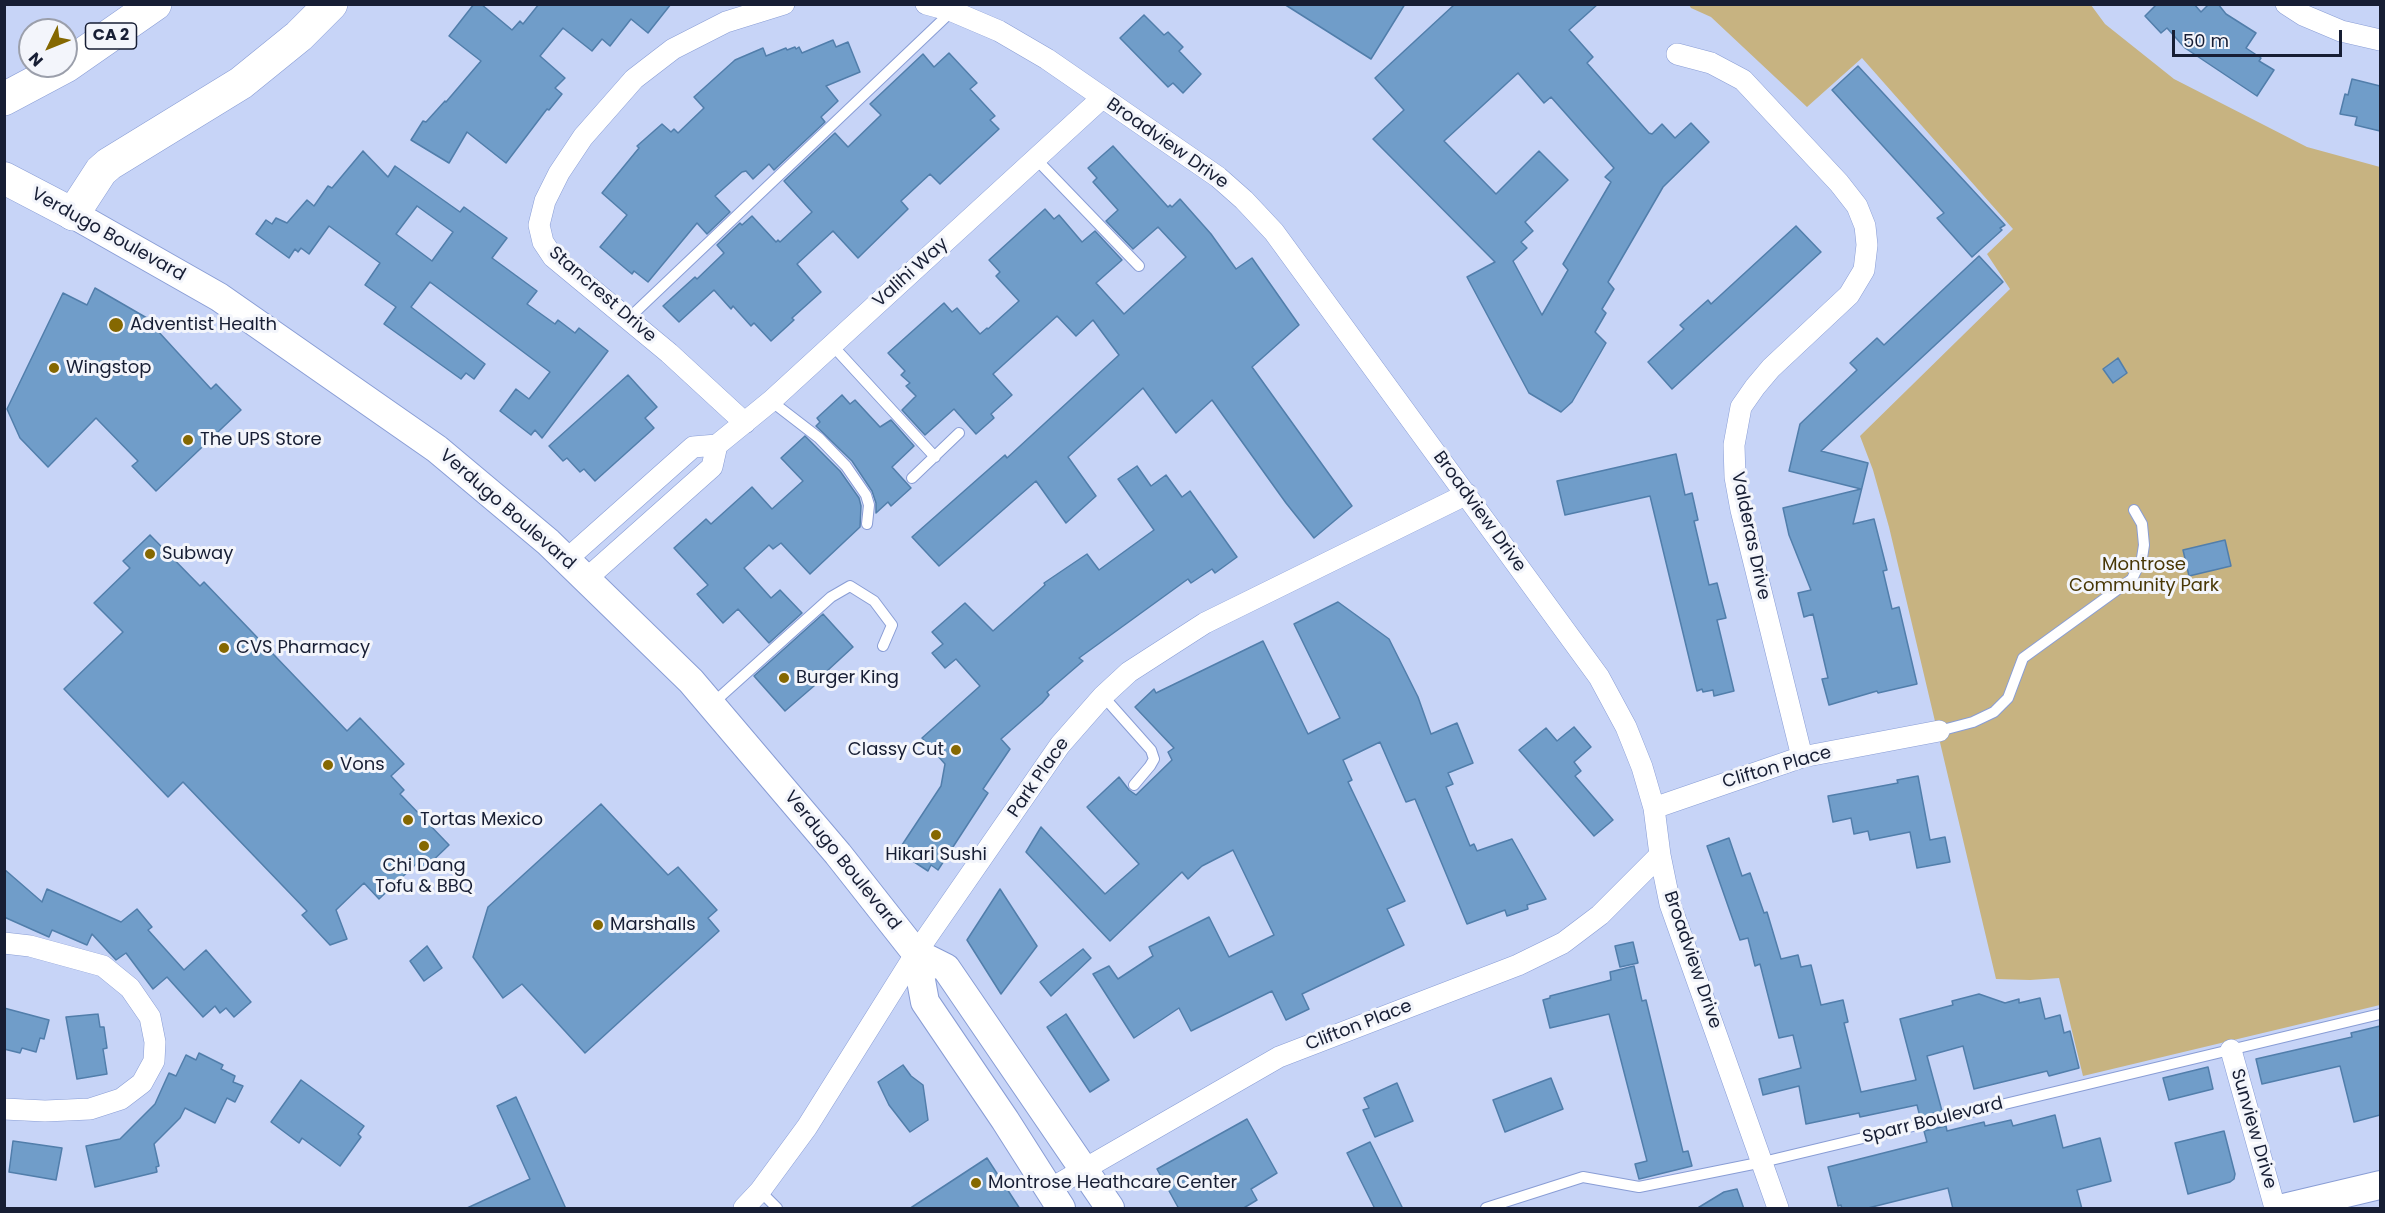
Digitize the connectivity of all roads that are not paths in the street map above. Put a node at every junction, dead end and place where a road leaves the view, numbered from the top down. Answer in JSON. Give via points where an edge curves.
{"nodes":[{"id":1,"x":155,"y":4,"type":"edge"},
{"id":2,"x":332,"y":4,"type":"edge"},
{"id":3,"x":784,"y":4,"type":"edge"},
{"id":4,"x":926,"y":4,"type":"edge"},
{"id":5,"x":2286,"y":4,"type":"edge"},
{"id":6,"x":952,"y":10,"type":"junction"},
{"id":7,"x":2380,"y":40,"type":"edge"},
{"id":8,"x":1677,"y":54,"type":"dead end"},
{"id":9,"x":78,"y":58,"type":"edge"},
{"id":10,"x":44,"y":78,"type":"edge"},
{"id":11,"x":1102,"y":98,"type":"junction"},
{"id":12,"x":4,"y":99,"type":"edge"},
{"id":13,"x":1036,"y":159,"type":"junction"},
{"id":14,"x":7,"y":187,"type":"edge"},
{"id":15,"x":73,"y":214,"type":"junction"},
{"id":16,"x":1139,"y":266,"type":"dead end"},
{"id":17,"x":628,"y":319,"type":"junction"},
{"id":18,"x":832,"y":345,"type":"junction"},
{"id":19,"x":771,"y":401,"type":"junction"},
{"id":20,"x":745,"y":423,"type":"junction"},
{"id":21,"x":959,"y":433,"type":"dead end"},
{"id":22,"x":717,"y":445,"type":"junction"},
{"id":23,"x":935,"y":457,"type":"junction"},
{"id":24,"x":912,"y":478,"type":"dead end"},
{"id":25,"x":1467,"y":495,"type":"junction"},
{"id":26,"x":2134,"y":510,"type":"dead end"},
{"id":27,"x":867,"y":524,"type":"dead end"},
{"id":28,"x":576,"y":570,"type":"junction"},
{"id":29,"x":883,"y":646,"type":"dead end"},
{"id":30,"x":1103,"y":696,"type":"junction"},
{"id":31,"x":711,"y":705,"type":"junction"},
{"id":32,"x":1939,"y":731,"type":"joint"},
{"id":33,"x":1802,"y":757,"type":"junction"},
{"id":34,"x":1134,"y":785,"type":"dead end"},
{"id":35,"x":1654,"y":808,"type":"junction"},
{"id":36,"x":1660,"y":855,"type":"junction"},
{"id":37,"x":4,"y":943,"type":"edge"},
{"id":38,"x":916,"y":953,"type":"junction"},
{"id":39,"x":2380,"y":1014,"type":"edge"},
{"id":40,"x":2230,"y":1050,"type":"junction"},
{"id":41,"x":4,"y":1109,"type":"edge"},
{"id":42,"x":1763,"y":1162,"type":"junction"},
{"id":43,"x":1083,"y":1169,"type":"junction"},
{"id":44,"x":2380,"y":1185,"type":"edge"},
{"id":45,"x":760,"y":1191,"type":"junction"},
{"id":46,"x":1054,"y":1199,"type":"edge"},
{"id":47,"x":744,"y":1209,"type":"edge"},
{"id":48,"x":777,"y":1209,"type":"edge"},
{"id":49,"x":1110,"y":1209,"type":"edge"},
{"id":50,"x":1486,"y":1209,"type":"edge"},
{"id":51,"x":1778,"y":1209,"type":"edge"},
{"id":52,"x":2275,"y":1209,"type":"edge"},
{"id":53,"x":2283,"y":1209,"type":"edge"}],
"edges":[{"from":1,"to":9,"type":"highway","number":"CA 2"},
{"from":2,"to":15,"type":"highway","via":[[241,83],[109,164]]},
{"from":3,"to":17,"type":"street","name":"Stancrest Drive","via":[[726,22],[674,49],[634,79],[582,137],[554,182],[539,225],[543,242],[553,257]]},
{"from":4,"to":6,"type":"street","name":"Broadview Drive"},
{"from":5,"to":7,"type":"street","via":[[2341,31]]},
{"from":6,"to":11,"type":"street","name":"Broadview Drive","via":[[1047,59]]},
{"from":6,"to":17,"type":"lane"},
{"from":8,"to":33,"type":"street","name":"Valderas Drive","via":[[1711,63],[1743,80],[1839,183],[1857,206],[1865,226],[1864,270],[1849,295],[1755,387],[1741,407],[1734,445],[1742,510]]},
{"from":10,"to":12,"type":"highway","number":"CA 2"},
{"from":11,"to":13,"type":"street","name":"Valihi Way"},
{"from":11,"to":25,"type":"street","name":"Broadview Drive","via":[[1218,177],[1274,232]]},
{"from":13,"to":16,"type":"lane"},
{"from":13,"to":18,"type":"street","name":"Valihi Way"},
{"from":14,"to":15,"type":"main road","name":"Verdugo Boulevard"},
{"from":15,"to":28,"type":"main road","name":"Verdugo Boulevard","via":[[219,297],[436,449]]},
{"from":17,"to":20,"type":"street","name":"Stancrest Drive"},
{"from":18,"to":19,"type":"street","name":"Valihi Way"},
{"from":18,"to":23,"type":"lane"},
{"from":19,"to":20,"type":"street","name":"Valihi Way"},
{"from":19,"to":27,"type":"lane","via":[[819,438],[846,466],[866,495]]},
{"from":20,"to":22,"type":"street","name":"Valihi Way"},
{"from":21,"to":23,"type":"lane"},
{"from":22,"to":28,"type":"street","via":[[712,467]]},
{"from":22,"to":28,"type":"street","name":"Valihi Way","via":[[693,447]]},
{"from":23,"to":24,"type":"lane"},
{"from":25,"to":30,"type":"street","name":"Park Place","via":[[1205,623],[1129,672]]},
{"from":25,"to":35,"type":"street","name":"Broadview Drive","via":[[1599,677],[1626,727]]},
{"from":26,"to":32,"type":"lane","via":[[2142,524],[2144,545],[2132,579],[2023,658],[2008,698],[1994,712]]},
{"from":28,"to":31,"type":"main road","name":"Verdugo Boulevard"},
{"from":29,"to":31,"type":"lane","via":[[892,625],[874,601],[850,586],[831,597]]},
{"from":30,"to":34,"type":"lane","via":[[1151,750],[1154,759]]},
{"from":30,"to":38,"type":"street","name":"Park Place","via":[[1060,745]]},
{"from":31,"to":38,"type":"main road","name":"Verdugo Boulevard"},
{"from":32,"to":33,"type":"street","name":"Clifton Place"},
{"from":33,"to":35,"type":"street","name":"Clifton Place"},
{"from":35,"to":36,"type":"street","name":"Broadview Drive"},
{"from":36,"to":42,"type":"street","name":"Broadview Drive","via":[[1670,904]]},
{"from":36,"to":43,"type":"street","name":"Clifton Place","via":[[1600,915],[1563,943],[1518,965],[1279,1057]]},
{"from":37,"to":41,"type":"street","via":[[103,966],[130,988],[150,1017],[155,1042],[154,1061],[142,1083],[121,1099],[90,1109]]},
{"from":38,"to":43,"type":"main road","name":"Verdugo Boulevard","via":[[946,968]]},
{"from":38,"to":45,"type":"street","name":"Park Place","via":[[807,1127]]},
{"from":38,"to":46,"type":"main road","name":"Verdugo Boulevard","via":[[925,1002]]},
{"from":39,"to":40,"type":"lane","name":"Sparr Boulevard"},
{"from":40,"to":42,"type":"lane","name":"Sparr Boulevard"},
{"from":40,"to":52,"type":"street","name":"Sunview Drive"},
{"from":42,"to":50,"type":"lane","name":"Sparr Boulevard","via":[[1639,1187],[1583,1177]]},
{"from":42,"to":51,"type":"street","name":"Broadview Drive"},
{"from":43,"to":46,"type":"street","name":"Clifton Place"},
{"from":43,"to":49,"type":"main road","name":"Verdugo Boulevard"},
{"from":44,"to":53,"type":"main road"},
{"from":45,"to":47,"type":"street","name":"Park Place"},
{"from":45,"to":48,"type":"lane"}]}
